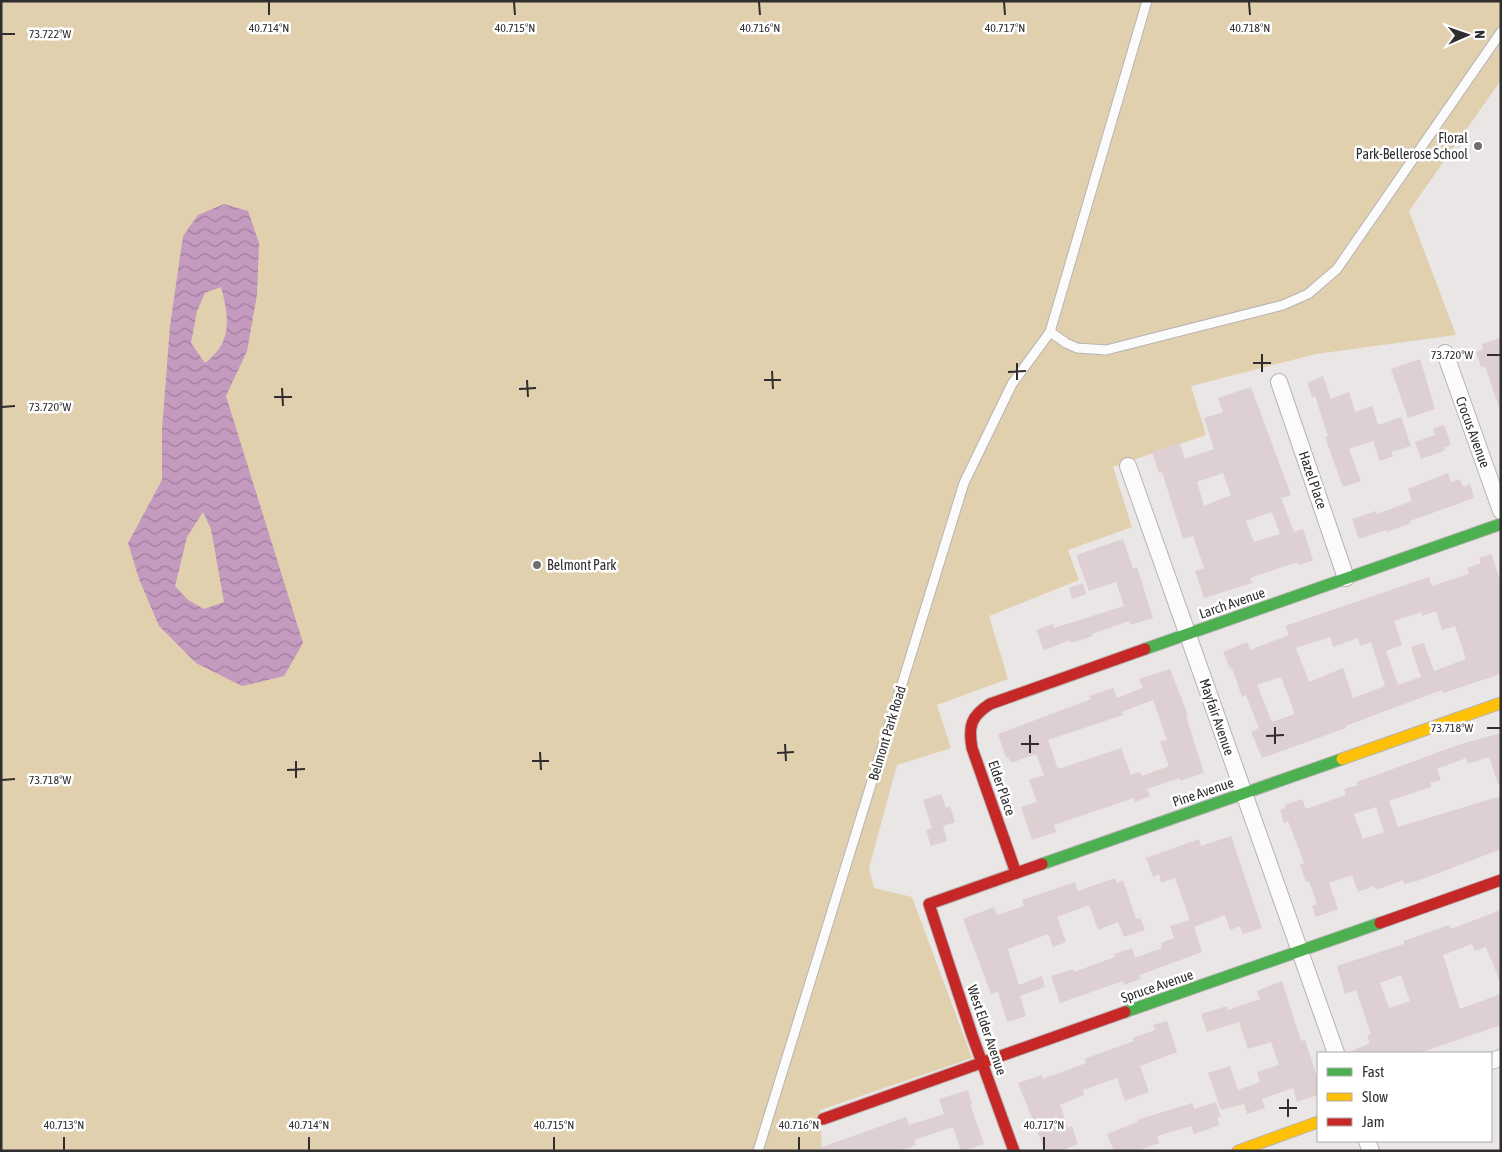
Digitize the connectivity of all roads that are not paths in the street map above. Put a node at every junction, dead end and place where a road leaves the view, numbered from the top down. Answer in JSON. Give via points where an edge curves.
{"nodes":[{"id":1,"x":1147,"y":1,"type":"edge"},
{"id":2,"x":1501,"y":32,"type":"edge"},
{"id":3,"x":1050,"y":332,"type":"junction"},
{"id":4,"x":1445,"y":353,"type":"dead end"},
{"id":5,"x":1279,"y":382,"type":"dead end"},
{"id":6,"x":1128,"y":466,"type":"dead end"},
{"id":7,"x":1501,"y":511,"type":"edge"},
{"id":8,"x":1501,"y":524,"type":"edge"},
{"id":9,"x":1346,"y":578,"type":"junction"},
{"id":10,"x":1188,"y":634,"type":"junction"},
{"id":11,"x":1501,"y":703,"type":"edge"},
{"id":12,"x":975,"y":713,"type":"joint"},
{"id":13,"x":1244,"y":794,"type":"junction"},
{"id":14,"x":1016,"y":873,"type":"junction"},
{"id":15,"x":1501,"y":880,"type":"edge"},
{"id":16,"x":934,"y":918,"type":"joint"},
{"id":17,"x":1301,"y":950,"type":"junction"},
{"id":18,"x":1336,"y":1052,"type":"edge"},
{"id":19,"x":983,"y":1063,"type":"junction"},
{"id":20,"x":823,"y":1119,"type":"dead end"},
{"id":21,"x":1317,"y":1122,"type":"edge"},
{"id":22,"x":758,"y":1151,"type":"edge"},
{"id":23,"x":1014,"y":1151,"type":"edge"},
{"id":24,"x":1238,"y":1151,"type":"edge"}],
"edges":[{"from":1,"to":3,"type":"lane","name":"Belmont Park Road"},
{"from":2,"to":3,"type":"lane","via":[[1337,269],[1308,294],[1277,307],[1106,350],[1077,348]]},
{"from":3,"to":22,"type":"lane","name":"Belmont Park Road","via":[[1012,384],[964,483]]},
{"from":4,"to":7,"type":"street","name":"Crocus Avenue"},
{"from":5,"to":9,"type":"street","name":"Hazel Place"},
{"from":6,"to":10,"type":"street","name":"Mayfair Avenue"},
{"from":8,"to":9,"type":"street","name":"Larch Avenue"},
{"from":9,"to":10,"type":"street","name":"Larch Avenue"},
{"from":10,"to":12,"type":"street","name":"Larch Avenue","via":[[990,704]]},
{"from":10,"to":13,"type":"street","name":"Mayfair Avenue"},
{"from":11,"to":13,"type":"street","name":"Pine Avenue"},
{"from":12,"to":14,"type":"street","name":"Elder Place","via":[[968,728],[972,748]]},
{"from":13,"to":14,"type":"street","name":"Pine Avenue"},
{"from":13,"to":17,"type":"street","name":"Mayfair Avenue"},
{"from":14,"to":16,"type":"street","name":"Pine Avenue","via":[[929,904]]},
{"from":15,"to":17,"type":"street","name":"Spruce Avenue"},
{"from":16,"to":19,"type":"street","name":"West Elder Avenue"},
{"from":17,"to":18,"type":"street","name":"Mayfair Avenue"},
{"from":17,"to":19,"type":"street","name":"Spruce Avenue"},
{"from":19,"to":20,"type":"street","name":"Spruce Avenue"},
{"from":19,"to":23,"type":"street","name":"West Elder Avenue"},
{"from":21,"to":24,"type":"street"}]}
